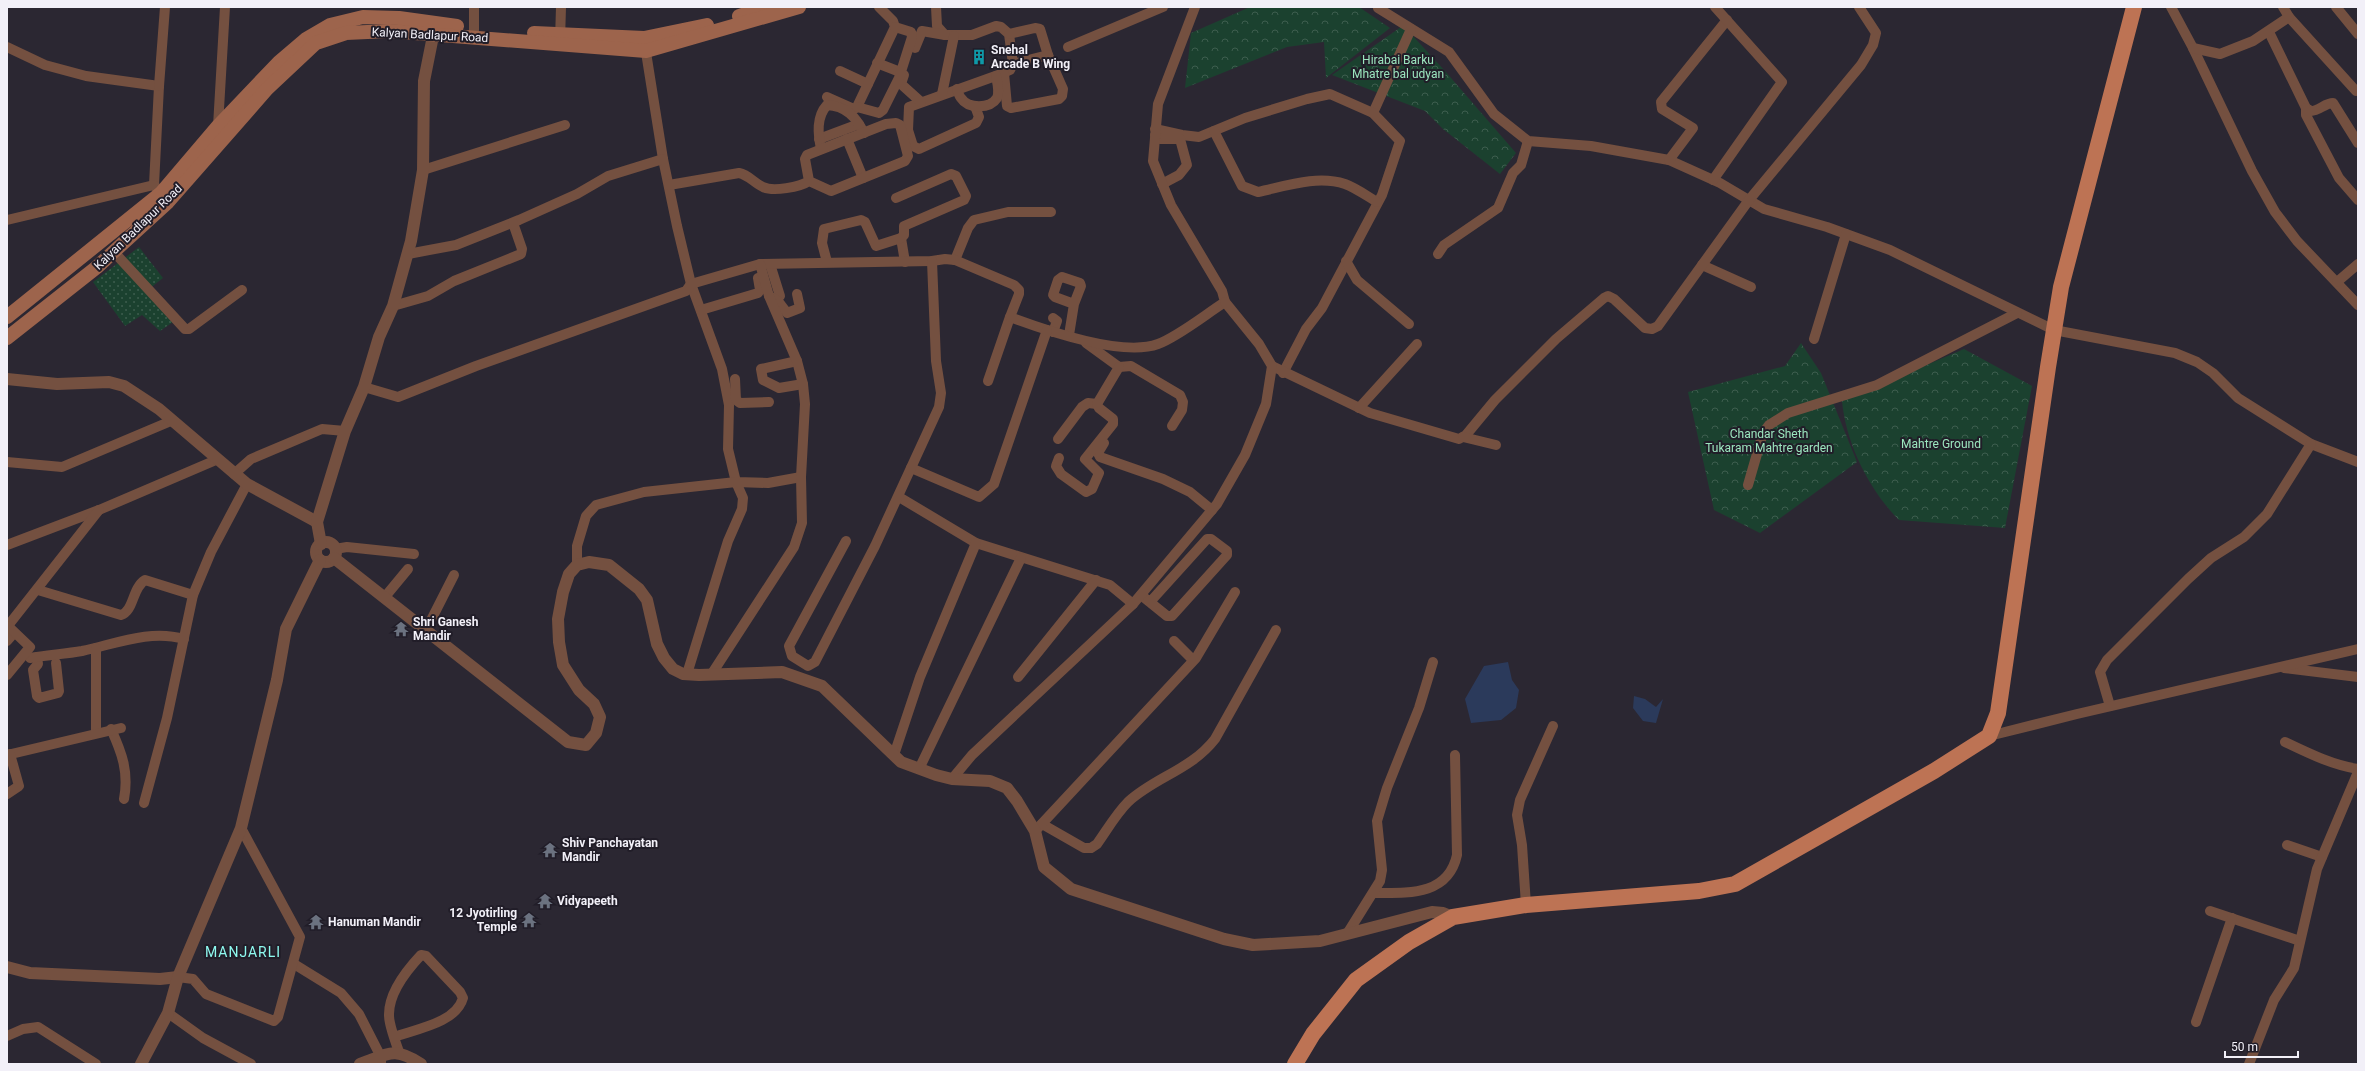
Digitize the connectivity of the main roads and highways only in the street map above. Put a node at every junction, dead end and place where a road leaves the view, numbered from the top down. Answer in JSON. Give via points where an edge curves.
{"nodes":[{"id":1,"x":765,"y":7,"type":"edge"},
{"id":2,"x":799,"y":7,"type":"edge"},
{"id":3,"x":2134,"y":7,"type":"edge"},
{"id":4,"x":645,"y":45,"type":"junction"},
{"id":5,"x":161,"y":193,"type":"junction"},
{"id":6,"x":7,"y":317,"type":"edge"},
{"id":7,"x":7,"y":338,"type":"edge"},
{"id":8,"x":1294,"y":1064,"type":"edge"}],
"edges":[{"from":1,"to":4,"type":"main road"},
{"from":2,"to":4,"type":"main road"},
{"from":3,"to":8,"type":"main road","via":[[2061,287],[1998,713],[1989,736],[1928,774],[1735,884],[1699,891],[1526,905],[1453,917],[1409,942],[1356,980],[1313,1034]]},
{"from":4,"to":5,"type":"main road","via":[[435,28],[399,18],[363,17],[330,25],[306,39],[279,62],[197,160]]},
{"from":5,"to":6,"type":"main road"},
{"from":5,"to":7,"type":"main road","name":"Kalyan Badlapur Road","via":[[114,252]]}]}
